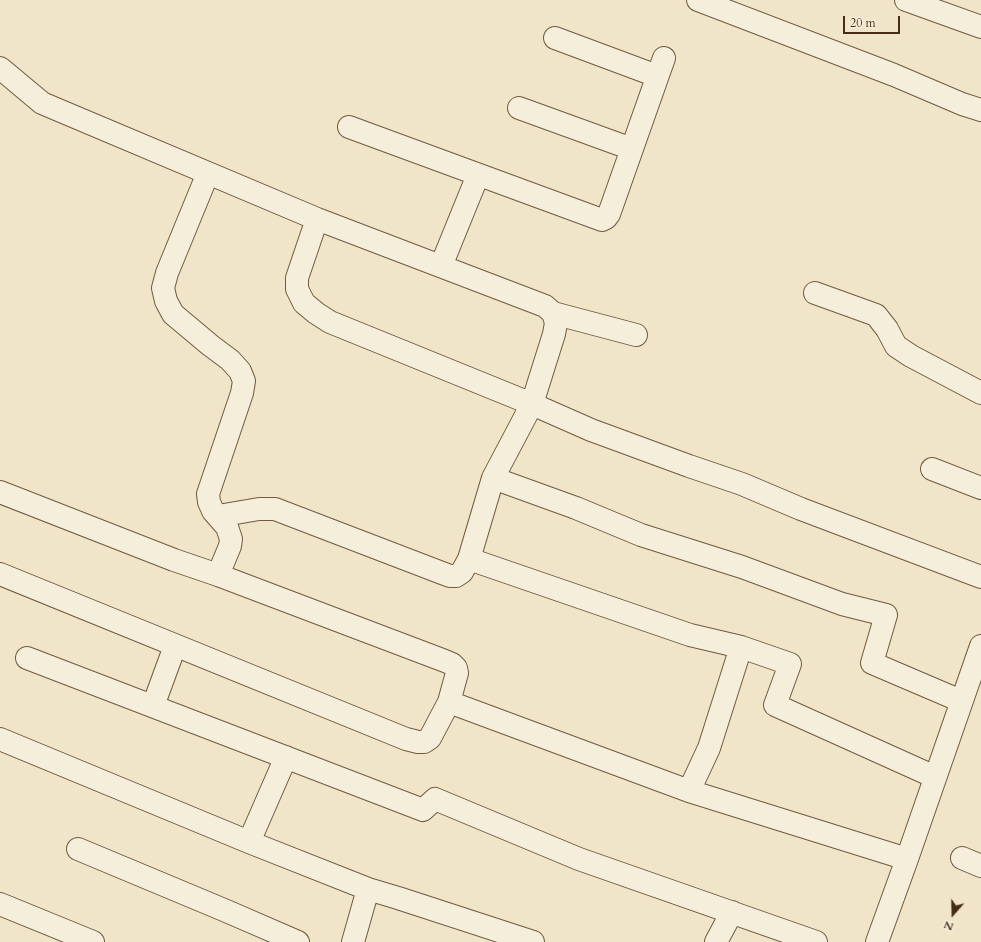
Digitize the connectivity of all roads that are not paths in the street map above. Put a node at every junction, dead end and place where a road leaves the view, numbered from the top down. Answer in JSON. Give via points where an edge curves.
{"nodes":[{"id":1,"x":906,"y":0,"type":"edge"},
{"id":2,"x":705,"y":1,"type":"edge"},
{"id":3,"x":981,"y":27,"type":"edge"},
{"id":4,"x":555,"y":38,"type":"dead end"},
{"id":5,"x":0,"y":68,"type":"edge"},
{"id":6,"x":519,"y":108,"type":"dead end"},
{"id":7,"x":981,"y":110,"type":"edge"},
{"id":8,"x":349,"y":127,"type":"dead end"},
{"id":9,"x":632,"y":149,"type":"junction"},
{"id":10,"x":208,"y":173,"type":"junction"},
{"id":11,"x":478,"y":175,"type":"junction"},
{"id":12,"x":317,"y":219,"type":"junction"},
{"id":13,"x":441,"y":266,"type":"junction"},
{"id":14,"x":816,"y":293,"type":"dead end"},
{"id":15,"x":553,"y":313,"type":"junction"},
{"id":16,"x":636,"y":335,"type":"dead end"},
{"id":17,"x":981,"y":393,"type":"edge"},
{"id":18,"x":532,"y":404,"type":"junction"},
{"id":19,"x":932,"y":468,"type":"dead end"},
{"id":20,"x":493,"y":478,"type":"junction"},
{"id":21,"x":981,"y":488,"type":"edge"},
{"id":22,"x":0,"y":492,"type":"edge"},
{"id":23,"x":218,"y":516,"type":"junction"},
{"id":24,"x":469,"y":559,"type":"junction"},
{"id":25,"x":0,"y":574,"type":"edge"},
{"id":26,"x":218,"y":575,"type":"junction"},
{"id":27,"x":981,"y":577,"type":"edge"},
{"id":28,"x":174,"y":646,"type":"junction"},
{"id":29,"x":981,"y":646,"type":"edge"},
{"id":30,"x":740,"y":647,"type":"junction"},
{"id":31,"x":28,"y":658,"type":"dead end"},
{"id":32,"x":962,"y":701,"type":"junction"},
{"id":33,"x":449,"y":702,"type":"junction"},
{"id":34,"x":154,"y":706,"type":"junction"},
{"id":35,"x":0,"y":739,"type":"edge"},
{"id":36,"x":286,"y":757,"type":"junction"},
{"id":37,"x":935,"y":777,"type":"junction"},
{"id":38,"x":689,"y":791,"type":"junction"},
{"id":39,"x":249,"y":842,"type":"junction"},
{"id":40,"x":78,"y":850,"type":"dead end"},
{"id":41,"x":907,"y":859,"type":"junction"},
{"id":42,"x":368,"y":889,"type":"junction"},
{"id":43,"x":0,"y":904,"type":"edge"},
{"id":44,"x":732,"y":912,"type":"junction"},
{"id":45,"x":93,"y":942,"type":"edge"},
{"id":46,"x":298,"y":942,"type":"edge"},
{"id":47,"x":353,"y":942,"type":"edge"},
{"id":48,"x":533,"y":942,"type":"edge"},
{"id":49,"x":716,"y":942,"type":"edge"},
{"id":50,"x":816,"y":942,"type":"edge"},
{"id":51,"x":877,"y":942,"type":"edge"}],
"edges":[{"from":1,"to":3,"type":"street"},
{"from":2,"to":7,"type":"street"},
{"from":4,"to":9,"type":"street","via":[[660,67]]},
{"from":5,"to":10,"type":"street","via":[[42,103]]},
{"from":6,"to":9,"type":"street"},
{"from":8,"to":11,"type":"street"},
{"from":9,"to":11,"type":"street","via":[[609,214],[602,220]]},
{"from":10,"to":12,"type":"street"},
{"from":10,"to":23,"type":"street","via":[[167,272],[164,288],[166,301],[173,314],[230,360],[240,370],[244,381],[208,494],[209,502]]},
{"from":11,"to":13,"type":"street"},
{"from":12,"to":13,"type":"street"},
{"from":12,"to":18,"type":"street","via":[[296,278],[304,303],[316,314]]},
{"from":13,"to":15,"type":"street","via":[[545,306]]},
{"from":14,"to":17,"type":"street","via":[[876,314],[896,346]]},
{"from":15,"to":16,"type":"street"},
{"from":15,"to":18,"type":"street","via":[[556,324],[554,334]]},
{"from":18,"to":20,"type":"street"},
{"from":18,"to":27,"type":"street","via":[[591,430],[742,484]]},
{"from":19,"to":21,"type":"street"},
{"from":20,"to":24,"type":"street"},
{"from":20,"to":32,"type":"street","via":[[641,535],[742,567],[842,604],[886,615],[872,663]]},
{"from":22,"to":26,"type":"street"},
{"from":23,"to":24,"type":"street","via":[[275,509],[450,576],[462,572]]},
{"from":23,"to":26,"type":"street","via":[[227,527],[231,539]]},
{"from":24,"to":30,"type":"street","via":[[690,635]]},
{"from":25,"to":28,"type":"street"},
{"from":26,"to":33,"type":"street","via":[[452,664],[457,673]]},
{"from":28,"to":33,"type":"street","via":[[418,742],[430,738]]},
{"from":28,"to":34,"type":"street"},
{"from":29,"to":32,"type":"street"},
{"from":30,"to":37,"type":"street","via":[[790,664],[774,705]]},
{"from":30,"to":38,"type":"street","via":[[709,748]]},
{"from":31,"to":34,"type":"street"},
{"from":32,"to":37,"type":"street"},
{"from":33,"to":38,"type":"street"},
{"from":34,"to":36,"type":"street"},
{"from":35,"to":39,"type":"street"},
{"from":36,"to":39,"type":"street"},
{"from":36,"to":44,"type":"street","via":[[423,810],[435,799],[578,860]]},
{"from":37,"to":41,"type":"street"},
{"from":38,"to":41,"type":"street"},
{"from":39,"to":42,"type":"street"},
{"from":40,"to":46,"type":"street"},
{"from":41,"to":51,"type":"street"},
{"from":42,"to":47,"type":"street"},
{"from":42,"to":48,"type":"street"},
{"from":43,"to":45,"type":"street"},
{"from":44,"to":49,"type":"street"},
{"from":44,"to":50,"type":"street"}]}
